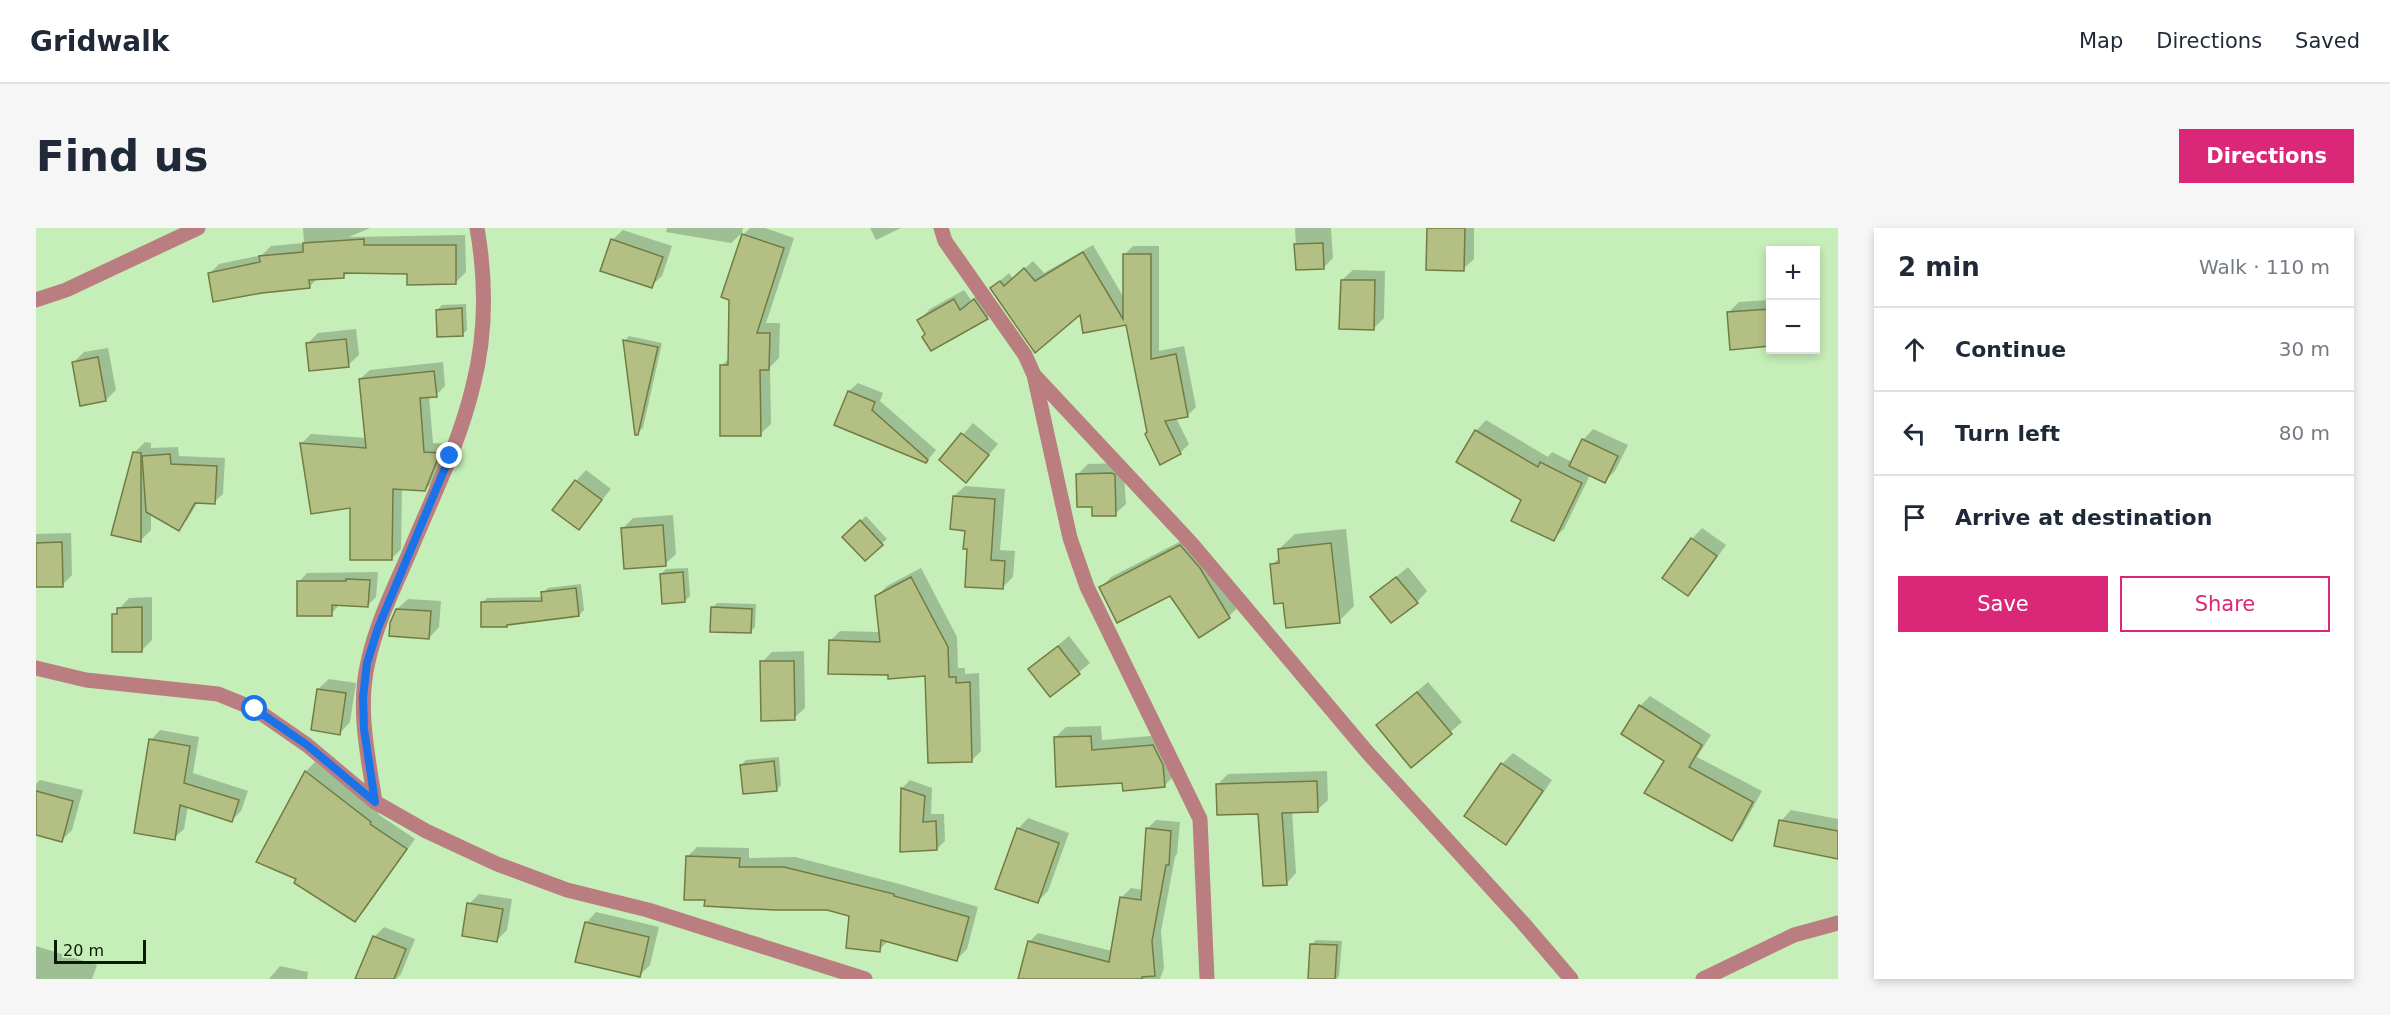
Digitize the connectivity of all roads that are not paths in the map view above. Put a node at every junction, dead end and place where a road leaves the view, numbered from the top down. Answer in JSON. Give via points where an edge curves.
{"nodes":[{"id":1,"x":198,"y":228,"type":"edge"},
{"id":2,"x":477,"y":228,"type":"edge"},
{"id":3,"x":941,"y":228,"type":"edge"},
{"id":4,"x":36,"y":300,"type":"edge"},
{"id":5,"x":1034,"y":375,"type":"junction"},
{"id":6,"x":36,"y":668,"type":"edge"},
{"id":7,"x":375,"y":802,"type":"junction"},
{"id":8,"x":1838,"y":922,"type":"edge"},
{"id":9,"x":864,"y":979,"type":"edge"},
{"id":10,"x":1207,"y":979,"type":"edge"},
{"id":11,"x":1571,"y":979,"type":"edge"},
{"id":12,"x":1704,"y":979,"type":"edge"}],
"edges":[{"from":1,"to":4,"type":"street"},
{"from":2,"to":7,"type":"street","via":[[483,280],[481,335],[473,386],[450,456],[367,663],[364,729]]},
{"from":3,"to":5,"type":"street","via":[[945,241],[1025,355]]},
{"from":5,"to":10,"type":"street","via":[[1070,538],[1087,587],[1200,819]]},
{"from":5,"to":11,"type":"street","via":[[1192,544],[1368,753]]},
{"from":6,"to":7,"type":"street","via":[[86,680],[218,694],[255,709],[307,745]]},
{"from":7,"to":9,"type":"street","via":[[436,836],[557,886],[648,910]]},
{"from":8,"to":12,"type":"street","via":[[1794,935]]}]}
